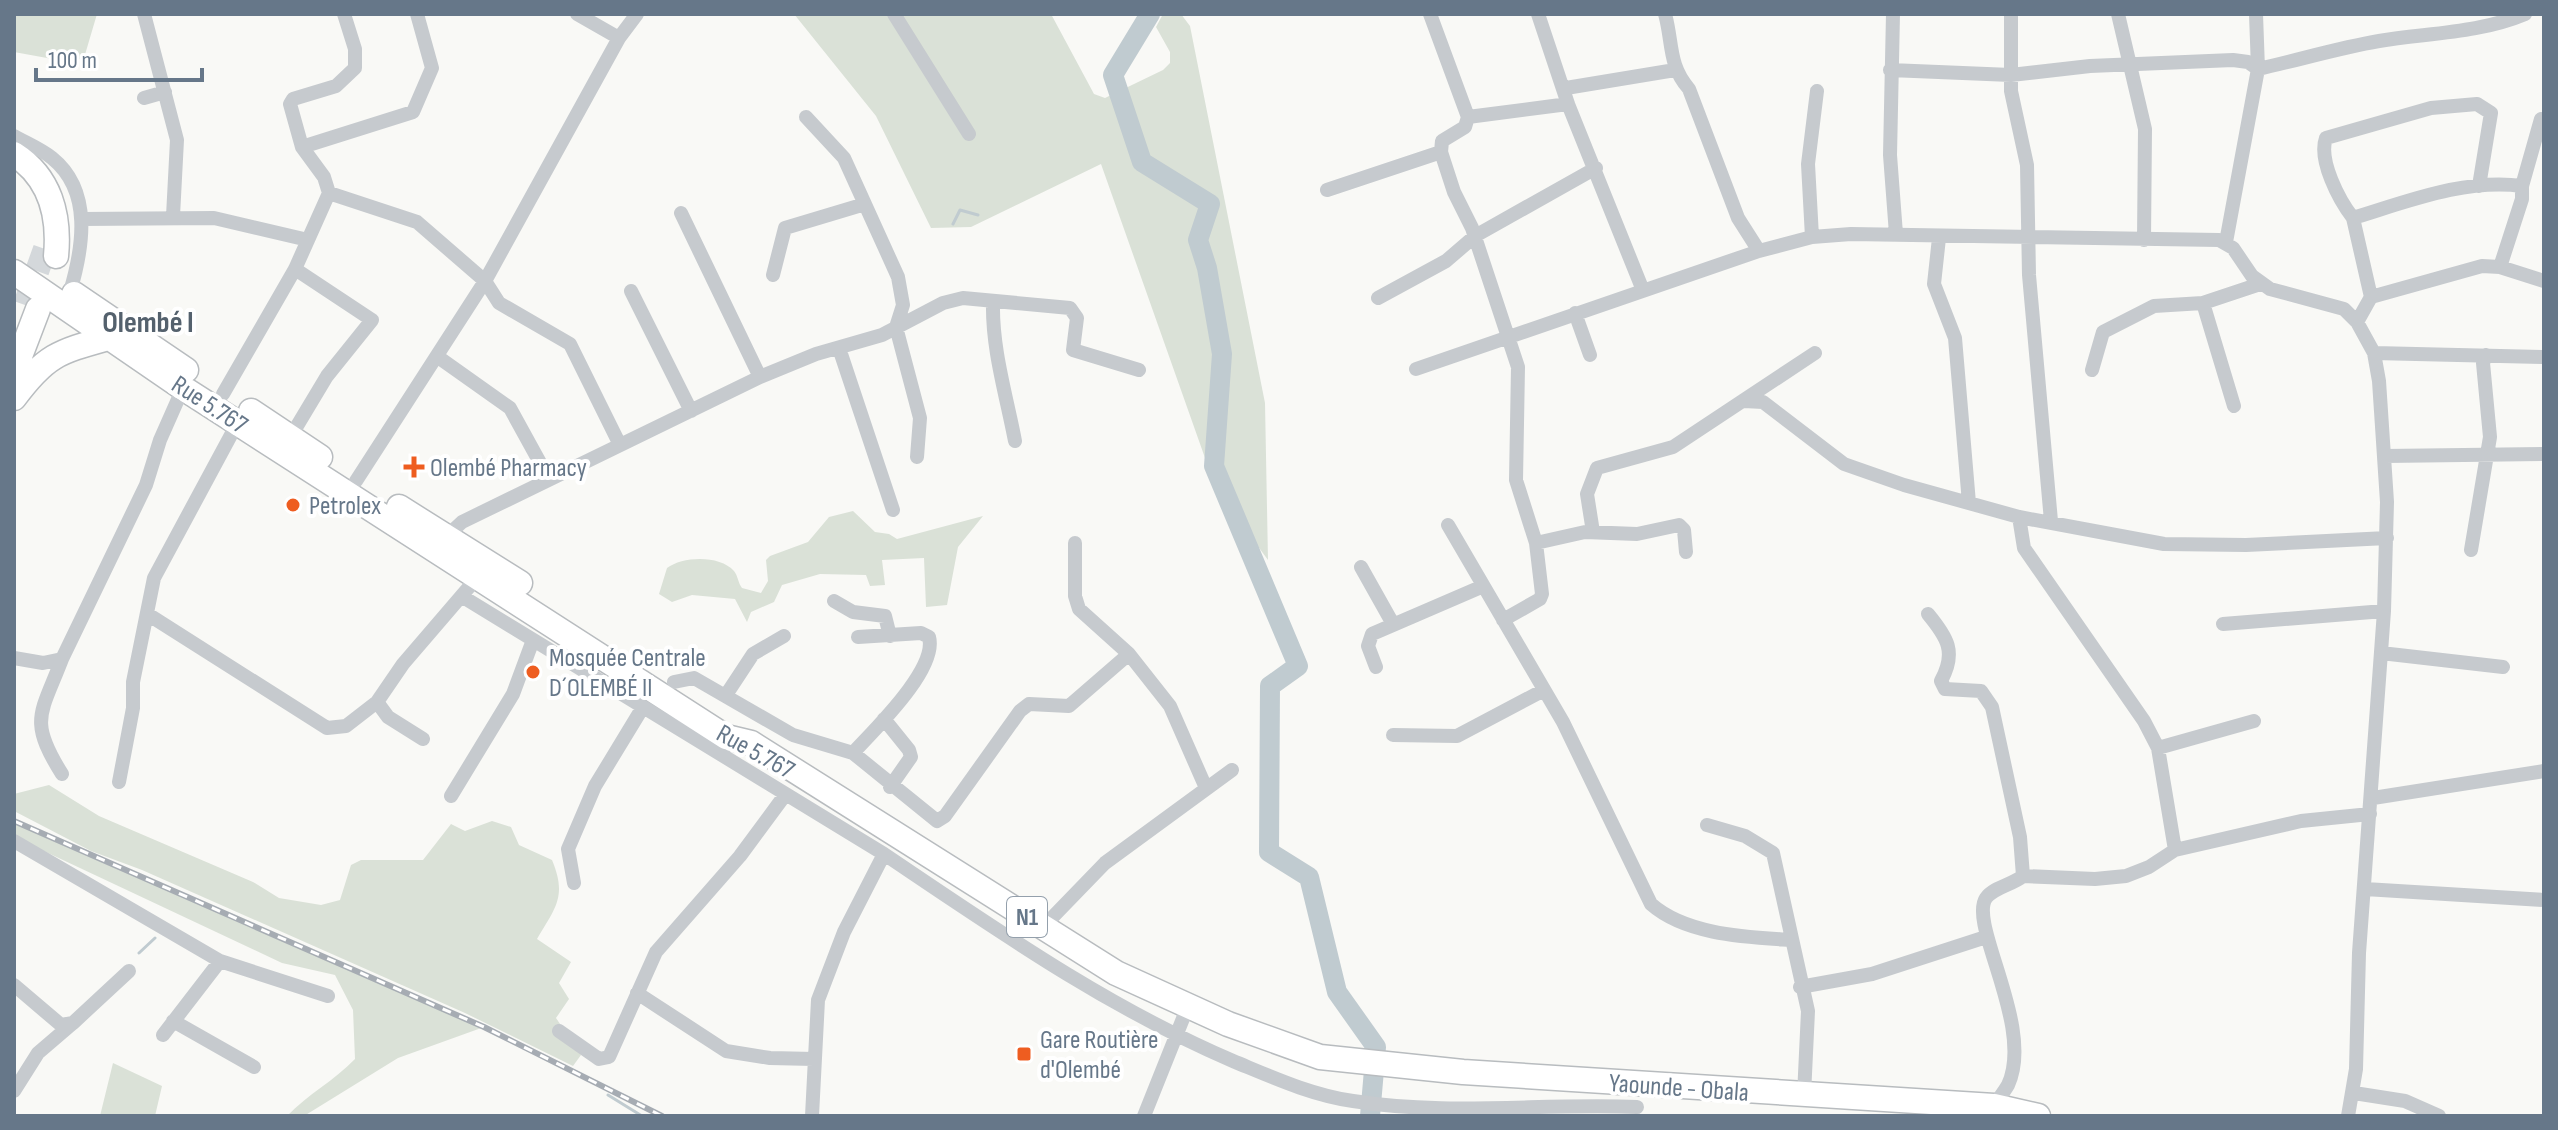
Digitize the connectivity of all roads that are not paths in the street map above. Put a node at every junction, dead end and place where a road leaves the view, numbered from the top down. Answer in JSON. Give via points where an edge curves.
{"nodes":[{"id":1,"x":144,"y":14,"type":"edge"},
{"id":2,"x":344,"y":14,"type":"edge"},
{"id":3,"x":417,"y":14,"type":"edge"},
{"id":4,"x":577,"y":14,"type":"edge"},
{"id":5,"x":637,"y":14,"type":"edge"},
{"id":6,"x":894,"y":14,"type":"edge"},
{"id":7,"x":1430,"y":14,"type":"edge"},
{"id":8,"x":1538,"y":14,"type":"edge"},
{"id":9,"x":1665,"y":14,"type":"edge"},
{"id":10,"x":1893,"y":14,"type":"edge"},
{"id":11,"x":2011,"y":14,"type":"edge"},
{"id":12,"x":2118,"y":14,"type":"edge"},
{"id":13,"x":2256,"y":14,"type":"edge"},
{"id":14,"x":2525,"y":14,"type":"edge"},
{"id":15,"x":619,"y":38,"type":"junction"},
{"id":16,"x":2131,"y":63,"type":"junction"},
{"id":17,"x":2258,"y":69,"type":"junction"},
{"id":18,"x":1675,"y":70,"type":"junction"},
{"id":19,"x":1890,"y":70,"type":"junction"},
{"id":20,"x":2011,"y":75,"type":"junction"},
{"id":21,"x":1566,"y":88,"type":"junction"},
{"id":22,"x":1817,"y":91,"type":"dead end"},
{"id":23,"x":165,"y":92,"type":"junction"},
{"id":24,"x":144,"y":98,"type":"dead end"},
{"id":25,"x":1568,"y":104,"type":"junction"},
{"id":26,"x":1465,"y":115,"type":"junction"},
{"id":27,"x":806,"y":117,"type":"dead end"},
{"id":28,"x":2541,"y":119,"type":"dead end"},
{"id":29,"x":969,"y":134,"type":"dead end"},
{"id":30,"x":14,"y":136,"type":"edge"},
{"id":31,"x":302,"y":147,"type":"junction"},
{"id":32,"x":1441,"y":152,"type":"junction"},
{"id":33,"x":14,"y":154,"type":"edge"},
{"id":34,"x":1596,"y":168,"type":"junction"},
{"id":35,"x":14,"y":170,"type":"edge"},
{"id":36,"x":2479,"y":186,"type":"junction"},
{"id":37,"x":2522,"y":186,"type":"junction"},
{"id":38,"x":1327,"y":190,"type":"dead end"},
{"id":39,"x":329,"y":193,"type":"junction"},
{"id":40,"x":865,"y":204,"type":"junction"},
{"id":41,"x":681,"y":213,"type":"dead end"},
{"id":42,"x":173,"y":216,"type":"junction"},
{"id":43,"x":2353,"y":218,"type":"junction"},
{"id":44,"x":82,"y":219,"type":"junction"},
{"id":45,"x":1896,"y":234,"type":"junction"},
{"id":46,"x":1475,"y":236,"type":"junction"},
{"id":47,"x":2030,"y":236,"type":"junction"},
{"id":48,"x":1812,"y":237,"type":"junction"},
{"id":49,"x":1939,"y":238,"type":"junction"},
{"id":50,"x":308,"y":240,"type":"junction"},
{"id":51,"x":2144,"y":240,"type":"junction"},
{"id":52,"x":2226,"y":242,"type":"junction"},
{"id":53,"x":1759,"y":251,"type":"junction"},
{"id":54,"x":14,"y":254,"type":"edge"},
{"id":55,"x":2500,"y":267,"type":"junction"},
{"id":56,"x":295,"y":269,"type":"junction"},
{"id":57,"x":14,"y":272,"type":"edge"},
{"id":58,"x":773,"y":275,"type":"dead end"},
{"id":59,"x":485,"y":281,"type":"junction"},
{"id":60,"x":2544,"y":281,"type":"edge"},
{"id":61,"x":2260,"y":284,"type":"junction"},
{"id":62,"x":1642,"y":288,"type":"junction"},
{"id":63,"x":631,"y":291,"type":"dead end"},
{"id":64,"x":70,"y":292,"type":"junction"},
{"id":65,"x":2371,"y":297,"type":"junction"},
{"id":66,"x":1378,"y":298,"type":"dead end"},
{"id":67,"x":993,"y":303,"type":"junction"},
{"id":68,"x":2203,"y":303,"type":"junction"},
{"id":69,"x":1575,"y":313,"type":"junction"},
{"id":70,"x":2357,"y":322,"type":"junction"},
{"id":71,"x":896,"y":327,"type":"junction"},
{"id":72,"x":14,"y":330,"type":"edge"},
{"id":73,"x":108,"y":338,"type":"junction"},
{"id":74,"x":1507,"y":338,"type":"junction"},
{"id":75,"x":839,"y":348,"type":"junction"},
{"id":76,"x":1815,"y":353,"type":"dead end"},
{"id":77,"x":2374,"y":353,"type":"junction"},
{"id":78,"x":1590,"y":355,"type":"dead end"},
{"id":79,"x":2486,"y":355,"type":"junction"},
{"id":80,"x":438,"y":357,"type":"junction"},
{"id":81,"x":2544,"y":357,"type":"edge"},
{"id":82,"x":1416,"y":369,"type":"dead end"},
{"id":83,"x":1139,"y":370,"type":"dead end"},
{"id":84,"x":2092,"y":370,"type":"dead end"},
{"id":85,"x":14,"y":372,"type":"edge"},
{"id":86,"x":760,"y":377,"type":"junction"},
{"id":87,"x":183,"y":388,"type":"junction"},
{"id":88,"x":223,"y":394,"type":"junction"},
{"id":89,"x":14,"y":398,"type":"edge"},
{"id":90,"x":1744,"y":401,"type":"junction"},
{"id":91,"x":2234,"y":406,"type":"dead end"},
{"id":92,"x":691,"y":411,"type":"junction"},
{"id":93,"x":238,"y":422,"type":"junction"},
{"id":94,"x":291,"y":436,"type":"junction"},
{"id":95,"x":1015,"y":441,"type":"dead end"},
{"id":96,"x":620,"y":445,"type":"junction"},
{"id":97,"x":2544,"y":454,"type":"edge"},
{"id":98,"x":2487,"y":455,"type":"junction"},
{"id":99,"x":2385,"y":456,"type":"junction"},
{"id":100,"x":917,"y":457,"type":"dead end"},
{"id":101,"x":549,"y":479,"type":"junction"},
{"id":102,"x":356,"y":481,"type":"junction"},
{"id":103,"x":1969,"y":503,"type":"junction"},
{"id":104,"x":893,"y":510,"type":"dead end"},
{"id":105,"x":2019,"y":517,"type":"junction"},
{"id":106,"x":2051,"y":521,"type":"junction"},
{"id":107,"x":1448,"y":525,"type":"dead end"},
{"id":108,"x":1593,"y":532,"type":"junction"},
{"id":109,"x":447,"y":536,"type":"junction"},
{"id":110,"x":2387,"y":538,"type":"junction"},
{"id":111,"x":1075,"y":543,"type":"dead end"},
{"id":112,"x":1536,"y":543,"type":"junction"},
{"id":113,"x":2471,"y":550,"type":"dead end"},
{"id":114,"x":1686,"y":552,"type":"dead end"},
{"id":115,"x":1361,"y":567,"type":"dead end"},
{"id":116,"x":484,"y":570,"type":"junction"},
{"id":117,"x":1481,"y":587,"type":"junction"},
{"id":118,"x":463,"y":597,"type":"junction"},
{"id":119,"x":834,"y":601,"type":"dead end"},
{"id":120,"x":2384,"y":611,"type":"junction"},
{"id":121,"x":1928,"y":614,"type":"dead end"},
{"id":122,"x":149,"y":615,"type":"junction"},
{"id":123,"x":1503,"y":620,"type":"junction"},
{"id":124,"x":1393,"y":624,"type":"junction"},
{"id":125,"x":2223,"y":624,"type":"dead end"},
{"id":126,"x":784,"y":636,"type":"dead end"},
{"id":127,"x":890,"y":636,"type":"junction"},
{"id":128,"x":858,"y":637,"type":"dead end"},
{"id":129,"x":533,"y":640,"type":"junction"},
{"id":130,"x":2381,"y":653,"type":"junction"},
{"id":131,"x":1129,"y":654,"type":"junction"},
{"id":132,"x":14,"y":658,"type":"edge"},
{"id":133,"x":62,"y":659,"type":"junction"},
{"id":134,"x":1376,"y":667,"type":"dead end"},
{"id":135,"x":2503,"y":667,"type":"dead end"},
{"id":136,"x":674,"y":682,"type":"junction"},
{"id":137,"x":1544,"y":690,"type":"junction"},
{"id":138,"x":726,"y":695,"type":"junction"},
{"id":139,"x":377,"y":702,"type":"junction"},
{"id":140,"x":643,"y":707,"type":"junction"},
{"id":141,"x":884,"y":719,"type":"junction"},
{"id":142,"x":2254,"y":721,"type":"dead end"},
{"id":143,"x":1393,"y":735,"type":"dead end"},
{"id":144,"x":423,"y":739,"type":"dead end"},
{"id":145,"x":751,"y":743,"type":"junction"},
{"id":146,"x":2158,"y":748,"type":"junction"},
{"id":147,"x":853,"y":753,"type":"junction"},
{"id":148,"x":1232,"y":770,"type":"dead end"},
{"id":149,"x":2544,"y":771,"type":"edge"},
{"id":150,"x":62,"y":774,"type":"dead end"},
{"id":151,"x":119,"y":782,"type":"dead end"},
{"id":152,"x":890,"y":787,"type":"junction"},
{"id":153,"x":1206,"y":788,"type":"junction"},
{"id":154,"x":785,"y":795,"type":"junction"},
{"id":155,"x":451,"y":796,"type":"dead end"},
{"id":156,"x":2372,"y":806,"type":"junction"},
{"id":157,"x":1707,"y":825,"type":"dead end"},
{"id":158,"x":14,"y":841,"type":"edge"},
{"id":159,"x":2175,"y":850,"type":"junction"},
{"id":160,"x":884,"y":854,"type":"junction"},
{"id":161,"x":2023,"y":876,"type":"junction"},
{"id":162,"x":574,"y":883,"type":"dead end"},
{"id":163,"x":2365,"y":889,"type":"junction"},
{"id":164,"x":2544,"y":900,"type":"edge"},
{"id":165,"x":1043,"y":927,"type":"junction"},
{"id":166,"x":1986,"y":937,"type":"junction"},
{"id":167,"x":1791,"y":940,"type":"junction"},
{"id":168,"x":220,"y":961,"type":"junction"},
{"id":169,"x":129,"y":971,"type":"dead end"},
{"id":170,"x":14,"y":985,"type":"edge"},
{"id":171,"x":1800,"y":987,"type":"junction"},
{"id":172,"x":637,"y":993,"type":"junction"},
{"id":173,"x":328,"y":996,"type":"dead end"},
{"id":174,"x":1188,"y":1006,"type":"junction"},
{"id":175,"x":173,"y":1021,"type":"junction"},
{"id":176,"x":73,"y":1023,"type":"junction"},
{"id":177,"x":559,"y":1031,"type":"dead end"},
{"id":178,"x":1176,"y":1034,"type":"junction"},
{"id":179,"x":163,"y":1035,"type":"dead end"},
{"id":180,"x":1320,"y":1057,"type":"joint"},
{"id":181,"x":814,"y":1059,"type":"junction"},
{"id":182,"x":254,"y":1067,"type":"dead end"},
{"id":183,"x":14,"y":1091,"type":"edge"},
{"id":184,"x":2354,"y":1093,"type":"junction"},
{"id":185,"x":1804,"y":1095,"type":"junction"},
{"id":186,"x":1635,"y":1102,"type":"edge"},
{"id":187,"x":1994,"y":1106,"type":"junction"},
{"id":188,"x":812,"y":1116,"type":"edge"},
{"id":189,"x":1144,"y":1116,"type":"edge"},
{"id":190,"x":2038,"y":1116,"type":"edge"},
{"id":191,"x":2348,"y":1116,"type":"edge"},
{"id":192,"x":2439,"y":1116,"type":"edge"}],
"edges":[{"from":1,"to":23,"type":"street"},
{"from":2,"to":31,"type":"street","via":[[355,68],[336,86],[291,101]]},
{"from":3,"to":31,"type":"street","via":[[432,68],[413,112]]},
{"from":4,"to":15,"type":"street"},
{"from":5,"to":15,"type":"street"},
{"from":6,"to":29,"type":"street"},
{"from":7,"to":26,"type":"street"},
{"from":8,"to":21,"type":"street"},
{"from":9,"to":18,"type":"street"},
{"from":10,"to":19,"type":"street"},
{"from":11,"to":20,"type":"street"},
{"from":12,"to":16,"type":"street"},
{"from":13,"to":17,"type":"street"},
{"from":14,"to":17,"type":"street","via":[[2492,27],[2359,44]]},
{"from":15,"to":59,"type":"street"},
{"from":16,"to":17,"type":"street","via":[[2233,60]]},
{"from":16,"to":20,"type":"street"},
{"from":16,"to":51,"type":"street","via":[[2147,145]]},
{"from":17,"to":52,"type":"street"},
{"from":18,"to":21,"type":"street"},
{"from":18,"to":53,"type":"street","via":[[1698,109],[1738,218]]},
{"from":19,"to":20,"type":"street"},
{"from":19,"to":45,"type":"street"},
{"from":20,"to":47,"type":"street","via":[[2027,165]]},
{"from":21,"to":25,"type":"street"},
{"from":22,"to":48,"type":"street","via":[[1808,164]]},
{"from":23,"to":24,"type":"street"},
{"from":23,"to":42,"type":"street","via":[[177,140]]},
{"from":25,"to":26,"type":"street"},
{"from":25,"to":34,"type":"street"},
{"from":26,"to":32,"type":"street","via":[[1465,127],[1442,141]]},
{"from":27,"to":40,"type":"street","via":[[844,158]]},
{"from":28,"to":37,"type":"street"},
{"from":30,"to":44,"type":"street","via":[[59,164]]},
{"from":31,"to":39,"type":"street"},
{"from":32,"to":38,"type":"street"},
{"from":32,"to":46,"type":"street"},
{"from":33,"to":35,"type":"highway","via":[[40,178],[51,199],[58,233],[50,252],[39,205]]},
{"from":34,"to":46,"type":"street"},
{"from":34,"to":62,"type":"street"},
{"from":36,"to":37,"type":"street"},
{"from":36,"to":43,"type":"street"},
{"from":36,"to":43,"type":"street","via":[[2491,113],[2477,104],[2431,108],[2326,138],[2324,150],[2341,202]]},
{"from":37,"to":55,"type":"street"},
{"from":39,"to":50,"type":"street"},
{"from":39,"to":59,"type":"street","via":[[417,222]]},
{"from":40,"to":58,"type":"street","via":[[785,228]]},
{"from":40,"to":71,"type":"street","via":[[898,277],[903,305]]},
{"from":41,"to":86,"type":"street"},
{"from":42,"to":44,"type":"street"},
{"from":42,"to":50,"type":"street","via":[[214,218]]},
{"from":43,"to":65,"type":"street"},
{"from":44,"to":64,"type":"street","via":[[83,240]]},
{"from":45,"to":48,"type":"street"},
{"from":45,"to":49,"type":"street"},
{"from":46,"to":66,"type":"street","via":[[1446,261]]},
{"from":46,"to":74,"type":"street"},
{"from":47,"to":49,"type":"street"},
{"from":47,"to":51,"type":"street"},
{"from":47,"to":106,"type":"street"},
{"from":48,"to":53,"type":"street"},
{"from":49,"to":103,"type":"street","via":[[1934,284],[1959,361]]},
{"from":50,"to":56,"type":"street"},
{"from":51,"to":52,"type":"street"},
{"from":52,"to":61,"type":"street"},
{"from":53,"to":62,"type":"street"},
{"from":54,"to":64,"type":"highway","number":"N1"},
{"from":55,"to":60,"type":"street"},
{"from":55,"to":65,"type":"street","via":[[2461,269]]},
{"from":56,"to":88,"type":"street"},
{"from":56,"to":94,"type":"street","via":[[372,320],[327,376]]},
{"from":57,"to":73,"type":"highway","name":"Rue 5.767","number":"N1"},
{"from":59,"to":80,"type":"street"},
{"from":59,"to":96,"type":"street","via":[[499,303],[573,348]]},
{"from":61,"to":68,"type":"street"},
{"from":61,"to":70,"type":"street","via":[[2334,305]]},
{"from":62,"to":69,"type":"street"},
{"from":63,"to":92,"type":"street"},
{"from":64,"to":88,"type":"highway","number":"N1"},
{"from":65,"to":70,"type":"street"},
{"from":67,"to":71,"type":"street","via":[[953,300]]},
{"from":67,"to":83,"type":"street","via":[[1070,308],[1077,318],[1073,350]]},
{"from":67,"to":95,"type":"street","via":[[993,340]]},
{"from":68,"to":84,"type":"street","via":[[2154,306],[2108,328]]},
{"from":68,"to":91,"type":"street"},
{"from":69,"to":74,"type":"street"},
{"from":69,"to":78,"type":"street"},
{"from":70,"to":77,"type":"street"},
{"from":71,"to":75,"type":"street"},
{"from":71,"to":100,"type":"street","via":[[920,418]]},
{"from":72,"to":85,"type":"highway","via":[[31,307]]},
{"from":73,"to":87,"type":"highway","name":"Rue 5.767","number":"N1"},
{"from":73,"to":89,"type":"highway","via":[[54,356],[37,367]]},
{"from":74,"to":82,"type":"street"},
{"from":74,"to":112,"type":"street","via":[[1520,377],[1516,480]]},
{"from":75,"to":86,"type":"street"},
{"from":75,"to":104,"type":"street"},
{"from":76,"to":90,"type":"street"},
{"from":77,"to":79,"type":"street"},
{"from":77,"to":99,"type":"street"},
{"from":79,"to":81,"type":"street"},
{"from":79,"to":98,"type":"street"},
{"from":80,"to":101,"type":"street","via":[[510,408]]},
{"from":80,"to":102,"type":"street"},
{"from":86,"to":92,"type":"street"},
{"from":87,"to":93,"type":"highway","name":"Rue 5.767","number":"N1"},
{"from":87,"to":133,"type":"street","via":[[146,485]]},
{"from":88,"to":94,"type":"highway","number":"N1"},
{"from":90,"to":103,"type":"street","via":[[1763,402],[1844,464]]},
{"from":90,"to":108,"type":"street","via":[[1663,452],[1597,468],[1587,494]]},
{"from":92,"to":96,"type":"street"},
{"from":93,"to":116,"type":"highway","name":"Rue 5.767","number":"N1"},
{"from":93,"to":122,"type":"street","via":[[154,578]]},
{"from":94,"to":102,"type":"highway","number":"N1"},
{"from":96,"to":101,"type":"street"},
{"from":97,"to":98,"type":"street"},
{"from":98,"to":99,"type":"street"},
{"from":98,"to":113,"type":"street"},
{"from":99,"to":110,"type":"street"},
{"from":101,"to":109,"type":"street","via":[[462,522]]},
{"from":102,"to":109,"type":"highway","number":"N1"},
{"from":103,"to":105,"type":"street"},
{"from":105,"to":106,"type":"street"},
{"from":105,"to":146,"type":"street","via":[[2024,548]]},
{"from":106,"to":110,"type":"street","via":[[2164,544]]},
{"from":107,"to":117,"type":"street"},
{"from":108,"to":112,"type":"street"},
{"from":108,"to":114,"type":"street","via":[[1637,534],[1679,525]]},
{"from":109,"to":116,"type":"highway","number":"N1"},
{"from":110,"to":120,"type":"street"},
{"from":111,"to":131,"type":"street","via":[[1079,609]]},
{"from":112,"to":123,"type":"street","via":[[1540,599]]},
{"from":115,"to":124,"type":"street"},
{"from":116,"to":118,"type":"street"},
{"from":116,"to":136,"type":"highway","number":"N1"},
{"from":116,"to":145,"type":"highway","name":"Rue 5.767","number":"N1","via":[[726,737]]},
{"from":117,"to":123,"type":"street"},
{"from":117,"to":124,"type":"street"},
{"from":118,"to":129,"type":"street"},
{"from":118,"to":139,"type":"street"},
{"from":119,"to":127,"type":"street","via":[[853,612],[885,616]]},
{"from":120,"to":125,"type":"street"},
{"from":120,"to":130,"type":"street"},
{"from":121,"to":161,"type":"street","via":[[1949,640],[1950,665],[1941,681],[1945,689],[1981,691],[1992,707],[2020,837]]},
{"from":122,"to":139,"type":"street","via":[[327,728],[346,726]]},
{"from":122,"to":151,"type":"street"},
{"from":123,"to":137,"type":"street"},
{"from":124,"to":134,"type":"street","via":[[1369,637]]},
{"from":126,"to":138,"type":"street","via":[[753,654]]},
{"from":127,"to":128,"type":"street"},
{"from":127,"to":141,"type":"street","via":[[925,634],[930,646],[911,687]]},
{"from":129,"to":140,"type":"street"},
{"from":129,"to":155,"type":"street","via":[[513,694]]},
{"from":130,"to":135,"type":"street"},
{"from":130,"to":156,"type":"street"},
{"from":131,"to":152,"type":"street","via":[[1069,706],[1029,704],[1020,711],[942,820],[932,820]]},
{"from":131,"to":153,"type":"street","via":[[1170,706]]},
{"from":132,"to":133,"type":"street","via":[[43,663]]},
{"from":133,"to":150,"type":"street","via":[[39,727]]},
{"from":136,"to":138,"type":"street","via":[[694,678]]},
{"from":136,"to":145,"type":"highway","number":"N1","via":[[732,722]]},
{"from":137,"to":143,"type":"street","via":[[1457,736]]},
{"from":137,"to":167,"type":"street","via":[[1576,745],[1651,904],[1700,927]]},
{"from":138,"to":147,"type":"street","via":[[793,735]]},
{"from":139,"to":144,"type":"street","via":[[388,717]]},
{"from":140,"to":154,"type":"street"},
{"from":140,"to":162,"type":"street","via":[[595,786],[568,849]]},
{"from":141,"to":147,"type":"street"},
{"from":141,"to":152,"type":"street","via":[[911,757]]},
{"from":142,"to":146,"type":"street"},
{"from":145,"to":165,"type":"highway","name":"Rue 5.767","number":"N1"},
{"from":146,"to":159,"type":"street"},
{"from":147,"to":152,"type":"street"},
{"from":148,"to":153,"type":"street"},
{"from":149,"to":156,"type":"street"},
{"from":153,"to":165,"type":"street","via":[[1105,863]]},
{"from":154,"to":160,"type":"street"},
{"from":154,"to":172,"type":"street","via":[[656,952]]},
{"from":156,"to":159,"type":"street"},
{"from":156,"to":163,"type":"street"},
{"from":157,"to":167,"type":"street","via":[[1745,836],[1773,853]]},
{"from":158,"to":168,"type":"street"},
{"from":159,"to":161,"type":"street","via":[[2126,876]]},
{"from":160,"to":178,"type":"street","via":[[1071,978]]},
{"from":160,"to":181,"type":"street","via":[[824,980]]},
{"from":161,"to":166,"type":"street","via":[[1984,900]]},
{"from":163,"to":164,"type":"street"},
{"from":163,"to":184,"type":"street"},
{"from":165,"to":174,"type":"highway","name":"Rue 5.767","number":"N1","via":[[1116,973]]},
{"from":166,"to":171,"type":"street","via":[[1872,974]]},
{"from":166,"to":187,"type":"street","via":[[2013,1025],[2009,1084]]},
{"from":167,"to":171,"type":"street"},
{"from":168,"to":173,"type":"street"},
{"from":168,"to":175,"type":"street"},
{"from":169,"to":176,"type":"street"},
{"from":170,"to":176,"type":"street","via":[[61,1025]]},
{"from":171,"to":185,"type":"street","via":[[1808,1011]]},
{"from":172,"to":177,"type":"street","via":[[606,1059]]},
{"from":172,"to":181,"type":"street","via":[[726,1051]]},
{"from":174,"to":178,"type":"street"},
{"from":174,"to":180,"type":"highway","name":"Rue 5.767","number":"N1"},
{"from":175,"to":179,"type":"street"},
{"from":175,"to":182,"type":"street"},
{"from":176,"to":183,"type":"street","via":[[38,1053]]},
{"from":178,"to":186,"type":"street","via":[[1303,1090],[1349,1101],[1462,1110]]},
{"from":178,"to":189,"type":"street"},
{"from":180,"to":186,"type":"highway","name":"Yaounde - Obala","number":"N1"},
{"from":181,"to":188,"type":"street"},
{"from":184,"to":191,"type":"street"},
{"from":184,"to":192,"type":"street","via":[[2405,1101]]},
{"from":185,"to":186,"type":"highway","name":"Yaounde - Obala","number":"N1"},
{"from":185,"to":187,"type":"highway","name":"Yaounde - Obala","number":"N1"},
{"from":187,"to":190,"type":"highway","name":"Yaounde - Obala","number":"N1"}]}
